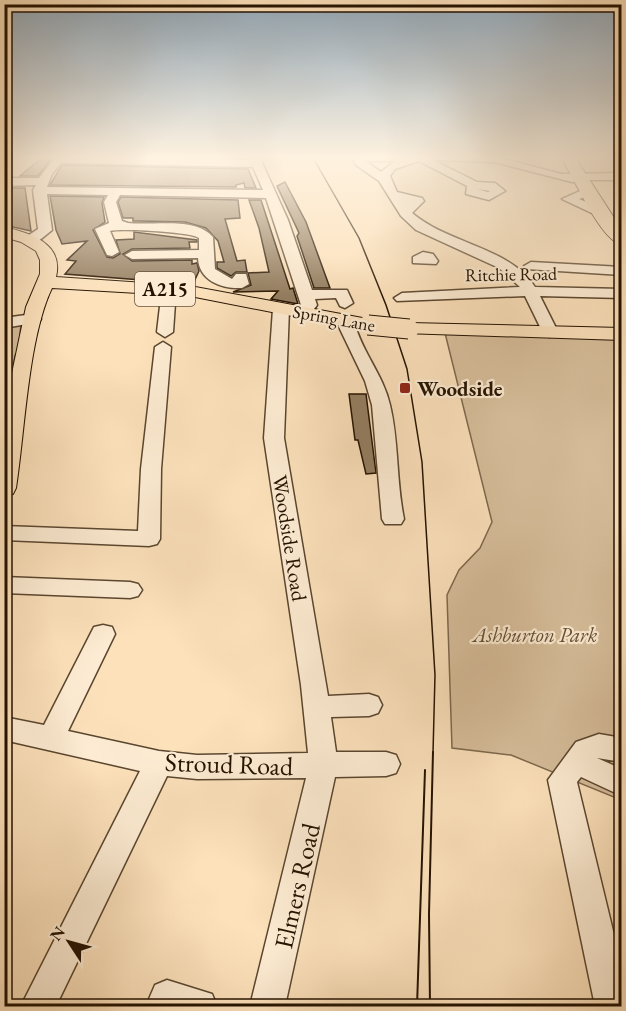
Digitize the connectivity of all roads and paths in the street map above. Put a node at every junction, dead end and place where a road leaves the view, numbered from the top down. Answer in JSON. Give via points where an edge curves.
{"nodes":[{"id":1,"x":43,"y":203,"type":"edge"},
{"id":2,"x":110,"y":203,"type":"edge"},
{"id":3,"x":275,"y":203,"type":"edge"},
{"id":4,"x":398,"y":203,"type":"edge"},
{"id":5,"x":576,"y":203,"type":"edge"},
{"id":6,"x":596,"y":203,"type":"edge"},
{"id":7,"x":600,"y":212,"type":"junction"},
{"id":8,"x":170,"y":214,"type":"dead end"},
{"id":9,"x":119,"y":225,"type":"junction"},
{"id":10,"x":171,"y":230,"type":"junction"},
{"id":11,"x":4,"y":232,"type":"edge"},
{"id":12,"x":31,"y":240,"type":"junction"},
{"id":13,"x":621,"y":240,"type":"edge"},
{"id":14,"x":454,"y":246,"type":"junction"},
{"id":15,"x":112,"y":252,"type":"dead end"},
{"id":16,"x":132,"y":255,"type":"dead end"},
{"id":17,"x":428,"y":257,"type":"dead end"},
{"id":18,"x":206,"y":259,"type":"junction"},
{"id":19,"x":531,"y":266,"type":"dead end"},
{"id":20,"x":621,"y":271,"type":"edge"},
{"id":21,"x":242,"y":277,"type":"dead end"},
{"id":22,"x":48,"y":282,"type":"junction"},
{"id":23,"x":169,"y":289,"type":"junction"},
{"id":24,"x":528,"y":291,"type":"junction"},
{"id":25,"x":621,"y":294,"type":"edge"},
{"id":26,"x":402,"y":298,"type":"dead end"},
{"id":27,"x":305,"y":304,"type":"junction"},
{"id":28,"x":282,"y":309,"type":"junction"},
{"id":29,"x":346,"y":312,"type":"junction"},
{"id":30,"x":33,"y":319,"type":"junction"},
{"id":31,"x":4,"y":323,"type":"edge"},
{"id":32,"x":550,"y":332,"type":"junction"},
{"id":33,"x":621,"y":334,"type":"edge"},
{"id":34,"x":10,"y":421,"type":"edge"},
{"id":35,"x":4,"y":488,"type":"edge"},
{"id":36,"x":393,"y":519,"type":"dead end"},
{"id":37,"x":4,"y":533,"type":"edge"},
{"id":38,"x":4,"y":585,"type":"edge"},
{"id":39,"x":130,"y":590,"type":"dead end"},
{"id":40,"x":103,"y":634,"type":"dead end"},
{"id":41,"x":369,"y":705,"type":"dead end"},
{"id":42,"x":317,"y":707,"type":"junction"},
{"id":43,"x":4,"y":728,"type":"edge"},
{"id":44,"x":50,"y":740,"type":"junction"},
{"id":45,"x":621,"y":750,"type":"edge"},
{"id":46,"x":159,"y":763,"type":"junction"},
{"id":47,"x":386,"y":764,"type":"dead end"},
{"id":48,"x":323,"y":765,"type":"junction"},
{"id":49,"x":569,"y":771,"type":"junction"},
{"id":50,"x":621,"y":783,"type":"edge"},
{"id":51,"x":614,"y":996,"type":"edge"},
{"id":52,"x":38,"y":1006,"type":"edge"},
{"id":53,"x":163,"y":1006,"type":"edge"},
{"id":54,"x":200,"y":1006,"type":"edge"},
{"id":55,"x":268,"y":1006,"type":"edge"}],
"edges":[{"from":1,"to":12,"type":"street","via":[[45,230]]},
{"from":2,"to":9,"type":"street","via":[[112,219]]},
{"from":3,"to":27,"type":"street","via":[[287,233]]},
{"from":4,"to":14,"type":"street","via":[[430,234]]},
{"from":5,"to":7,"type":"street"},
{"from":6,"to":7,"type":"main road"},
{"from":7,"to":13,"type":"main road"},
{"from":8,"to":10,"type":"street"},
{"from":9,"to":10,"type":"street"},
{"from":9,"to":15,"type":"street","via":[[102,229]]},
{"from":10,"to":18,"type":"street","via":[[204,233]]},
{"from":11,"to":12,"type":"main road"},
{"from":12,"to":22,"type":"main road","via":[[45,252]]},
{"from":14,"to":17,"type":"street"},
{"from":14,"to":24,"type":"street","via":[[504,265],[521,277]]},
{"from":16,"to":18,"type":"street"},
{"from":18,"to":21,"type":"street","via":[[210,273],[232,285],[242,284]]},
{"from":19,"to":20,"type":"street"},
{"from":22,"to":23,"type":"main road","name":"Spring Lane","number":"A215"},
{"from":22,"to":30,"type":"main road"},
{"from":23,"to":28,"type":"main road","name":"Spring Lane","number":"A215"},
{"from":23,"to":37,"type":"street","via":[[151,469],[150,539]]},
{"from":24,"to":25,"type":"street","name":"Ritchie Road"},
{"from":24,"to":26,"type":"street","name":"Ritchie Road"},
{"from":24,"to":32,"type":"street"},
{"from":27,"to":28,"type":"main road","name":"Spring Lane","number":"A215"},
{"from":27,"to":29,"type":"main road","name":"Spring Lane","number":"A215"},
{"from":27,"to":29,"type":"street","via":[[342,293]]},
{"from":28,"to":42,"type":"street","name":"Woodside Road","via":[[274,438]]},
{"from":29,"to":32,"type":"main road","name":"Spring Lane","number":"A215","bridge":true,"via":[[368,325]]},
{"from":29,"to":36,"type":"street","via":[[350,336],[378,390]]},
{"from":30,"to":31,"type":"street"},
{"from":30,"to":34,"type":"main road"},
{"from":32,"to":33,"type":"main road","name":"Spring Lane","number":"A215"},
{"from":34,"to":35,"type":"main road"},
{"from":38,"to":39,"type":"street"},
{"from":40,"to":44,"type":"street"},
{"from":41,"to":42,"type":"street"},
{"from":42,"to":48,"type":"street","name":"Woodside Road"},
{"from":43,"to":44,"type":"street","name":"Stroud Road"},
{"from":44,"to":46,"type":"street","name":"Stroud Road"},
{"from":45,"to":49,"type":"street","via":[[602,743],[584,749]]},
{"from":46,"to":48,"type":"street","name":"Stroud Road","via":[[196,767]]},
{"from":46,"to":52,"type":"street"},
{"from":47,"to":48,"type":"street","name":"Stroud Road"},
{"from":48,"to":55,"type":"street","name":"Elmers Road"},
{"from":49,"to":50,"type":"street"},
{"from":49,"to":51,"type":"street"},
{"from":53,"to":54,"type":"street","via":[[168,997]]}]}
